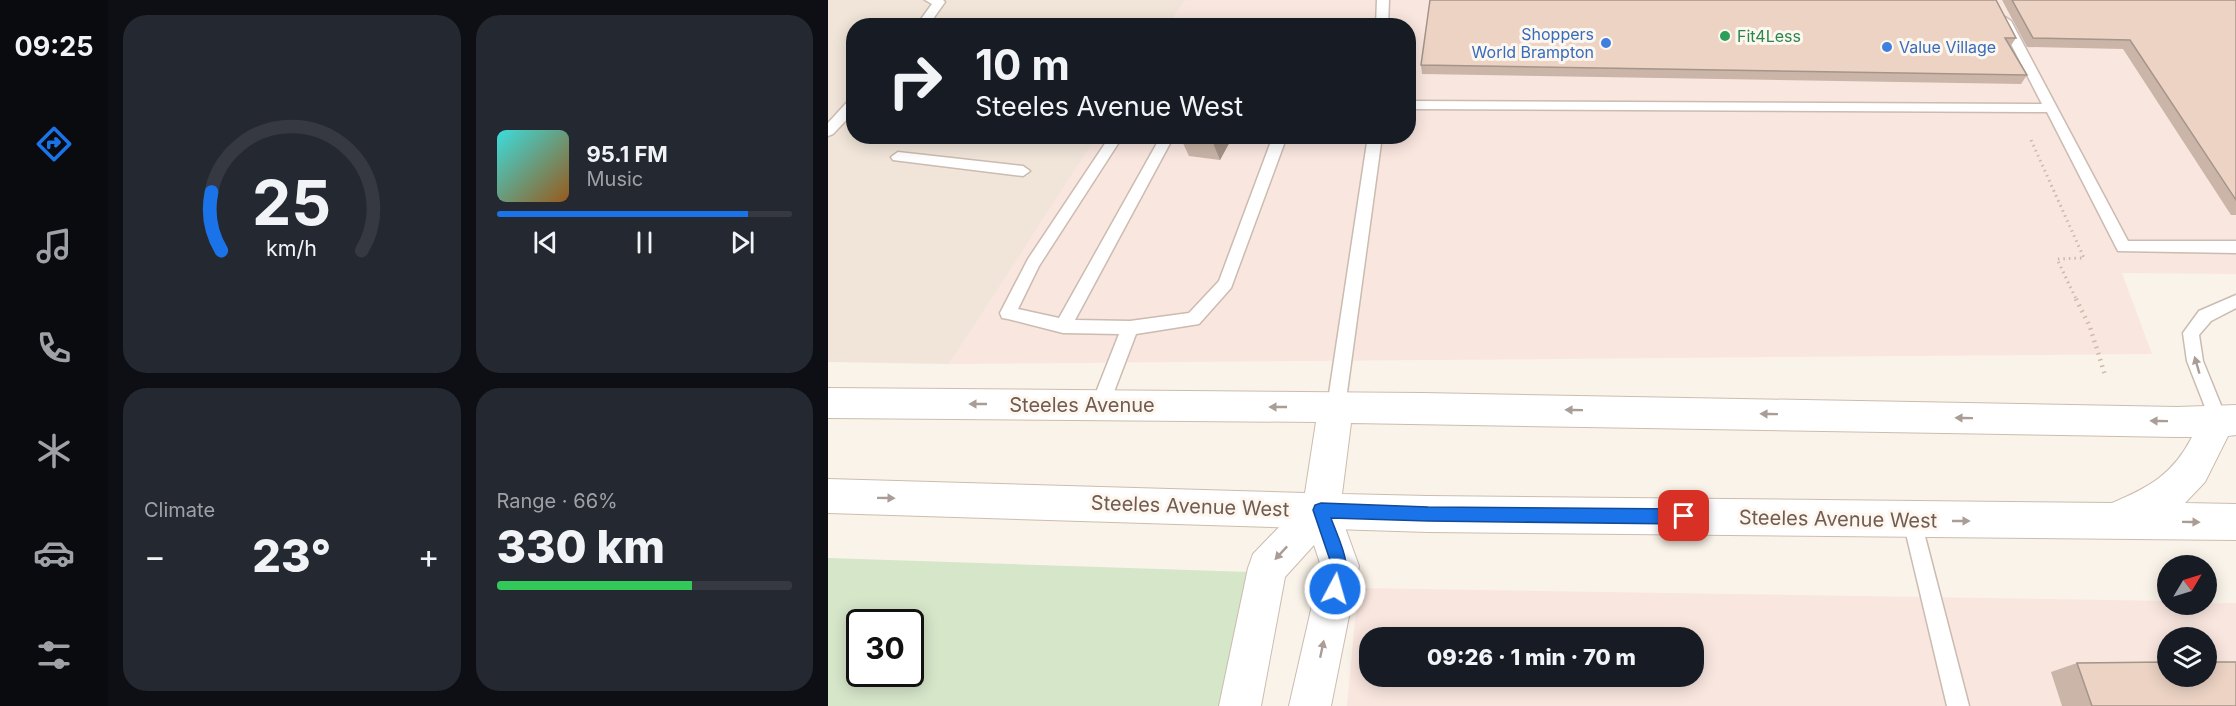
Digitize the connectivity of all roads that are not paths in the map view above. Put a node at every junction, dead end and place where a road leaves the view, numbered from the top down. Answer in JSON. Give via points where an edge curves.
{"nodes":[{"id":1,"x":931,"y":0,"type":"edge"},
{"id":2,"x":1383,"y":0,"type":"edge"},
{"id":3,"x":1999,"y":11,"type":"edge"},
{"id":4,"x":928,"y":18,"type":"edge"},
{"id":5,"x":1382,"y":18,"type":"edge"},
{"id":6,"x":1416,"y":105,"type":"edge"},
{"id":7,"x":2051,"y":108,"type":"junction"},
{"id":8,"x":846,"y":111,"type":"edge"},
{"id":9,"x":828,"y":130,"type":"edge"},
{"id":10,"x":1112,"y":144,"type":"edge"},
{"id":11,"x":1164,"y":144,"type":"edge"},
{"id":12,"x":1277,"y":144,"type":"edge"},
{"id":13,"x":1374,"y":144,"type":"edge"},
{"id":14,"x":898,"y":158,"type":"dead end"},
{"id":15,"x":1023,"y":171,"type":"dead end"},
{"id":16,"x":2236,"y":247,"type":"edge"},
{"id":17,"x":2236,"y":301,"type":"edge"},
{"id":18,"x":1063,"y":326,"type":"junction"},
{"id":19,"x":1130,"y":328,"type":"junction"},
{"id":20,"x":828,"y":403,"type":"edge"},
{"id":21,"x":1100,"y":405,"type":"junction"},
{"id":22,"x":1336,"y":407,"type":"junction"},
{"id":23,"x":2227,"y":420,"type":"edge"},
{"id":24,"x":828,"y":496,"type":"edge"},
{"id":25,"x":1321,"y":510,"type":"junction"},
{"id":26,"x":1912,"y":521,"type":"junction"},
{"id":27,"x":2112,"y":521,"type":"junction"},
{"id":28,"x":2236,"y":522,"type":"edge"},
{"id":29,"x":1240,"y":706,"type":"edge"},
{"id":30,"x":1310,"y":706,"type":"edge"},
{"id":31,"x":1958,"y":706,"type":"edge"}],
"edges":[{"from":1,"to":4,"type":"lane","via":[[939,2]]},
{"from":2,"to":5,"type":"lane"},
{"from":3,"to":7,"type":"lane"},
{"from":6,"to":7,"type":"lane"},
{"from":7,"to":16,"type":"lane","via":[[2123,247]]},
{"from":8,"to":9,"type":"lane"},
{"from":10,"to":18,"type":"lane","via":[[1033,263],[1008,313]]},
{"from":11,"to":18,"type":"lane"},
{"from":12,"to":19,"type":"lane","via":[[1226,284],[1193,319]]},
{"from":13,"to":22,"type":"lane"},
{"from":14,"to":15,"type":"lane"},
{"from":23,"to":17,"type":"lane","one_way":true,"via":[[2195,362],[2191,333],[2205,316]]},
{"from":18,"to":19,"type":"lane"},
{"from":19,"to":21,"type":"lane"},
{"from":21,"to":20,"type":"main road","name":"Steeles Avenue","one_way":true},
{"from":22,"to":21,"type":"main road","name":"Steeles Avenue","one_way":true},
{"from":23,"to":22,"type":"main road","one_way":true},
{"from":22,"to":25,"type":"main road"},
{"from":23,"to":27,"type":"main road","via":[[2179,488]]},
{"from":24,"to":25,"type":"main road","name":"Steeles Avenue West","one_way":true},
{"from":25,"to":26,"type":"main road","name":"Steeles Avenue West"},
{"from":25,"to":29,"type":"main road","one_way":true,"via":[[1267,568]]},
{"from":30,"to":25,"type":"main road","one_way":true,"via":[[1340,566]]},
{"from":26,"to":27,"type":"main road","name":"Steeles Avenue West","one_way":true},
{"from":26,"to":31,"type":"lane"},
{"from":27,"to":28,"type":"main road","name":"Steeles Avenue West","one_way":true}]}
